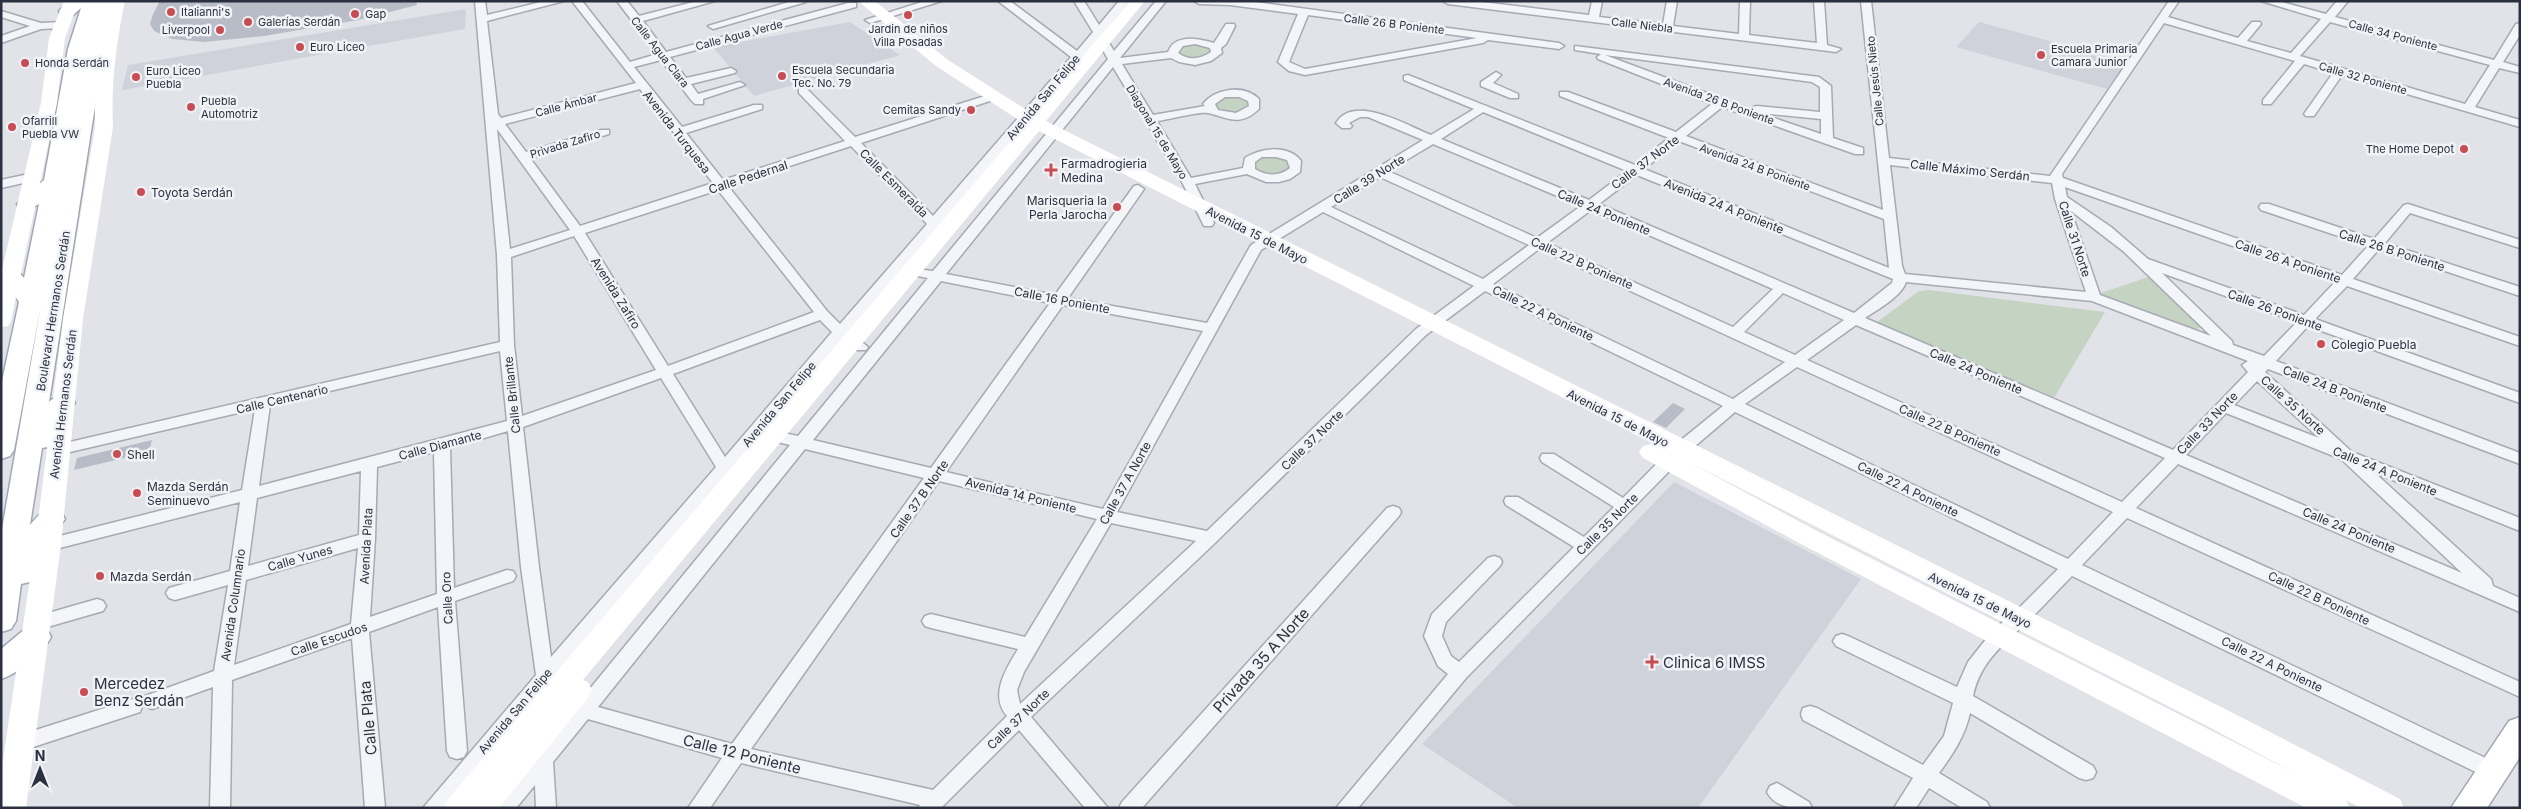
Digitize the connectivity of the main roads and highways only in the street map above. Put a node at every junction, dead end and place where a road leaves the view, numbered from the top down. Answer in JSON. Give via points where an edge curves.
{"nodes":[{"id":1,"x":92,"y":1,"type":"edge"},
{"id":2,"x":106,"y":1,"type":"edge"},
{"id":3,"x":118,"y":1,"type":"edge"},
{"id":4,"x":1138,"y":1,"type":"edge"},
{"id":5,"x":1147,"y":1,"type":"edge"},
{"id":6,"x":855,"y":2,"type":"edge"},
{"id":7,"x":70,"y":10,"type":"edge"},
{"id":8,"x":1106,"y":46,"type":"junction"},
{"id":9,"x":76,"y":55,"type":"junction"},
{"id":10,"x":54,"y":59,"type":"junction"},
{"id":11,"x":62,"y":84,"type":"junction"},
{"id":12,"x":1040,"y":101,"type":"road end"},
{"id":13,"x":991,"y":102,"type":"junction"},
{"id":14,"x":1036,"y":129,"type":"junction"},
{"id":15,"x":97,"y":168,"type":"junction"},
{"id":16,"x":60,"y":182,"type":"junction"},
{"id":17,"x":27,"y":209,"type":"junction"},
{"id":18,"x":1205,"y":215,"type":"junction"},
{"id":19,"x":12,"y":277,"type":"junction"},
{"id":20,"x":31,"y":303,"type":"junction"},
{"id":21,"x":54,"y":306,"type":"junction"},
{"id":22,"x":73,"y":319,"type":"junction"},
{"id":23,"x":1,"y":321,"type":"edge"},
{"id":24,"x":63,"y":403,"type":"junction"},
{"id":25,"x":1,"y":450,"type":"edge"},
{"id":26,"x":28,"y":463,"type":"junction"},
{"id":27,"x":50,"y":532,"type":"junction"},
{"id":28,"x":7,"y":588,"type":"junction"},
{"id":29,"x":1,"y":621,"type":"edge"},
{"id":30,"x":2009,"y":626,"type":"junction"},
{"id":31,"x":37,"y":630,"type":"junction"},
{"id":32,"x":1,"y":666,"type":"edge"},
{"id":33,"x":561,"y":698,"type":"junction"},
{"id":34,"x":2520,"y":730,"type":"edge"},
{"id":35,"x":11,"y":808,"type":"edge"},
{"id":36,"x":459,"y":808,"type":"edge"},
{"id":37,"x":481,"y":808,"type":"edge"},
{"id":38,"x":2335,"y":808,"type":"edge"},
{"id":39,"x":2389,"y":808,"type":"edge"},
{"id":40,"x":2468,"y":808,"type":"edge"}],
"edges":[{"from":1,"to":9,"type":"main road","name":"Boulevard Hermanos Serdán"},
{"from":2,"to":16,"type":"main road","name":"Boulevard Hermanos Serdán"},
{"from":3,"to":15,"type":"main road","name":"Avenida Hermanos Serdán","via":[[108,46],[104,127]]},
{"from":4,"to":8,"type":"main road","name":"Avenida San Felipe"},
{"from":5,"to":8,"type":"main road","name":"Avenida San Felipe"},
{"from":6,"to":13,"type":"main road","name":"Avenida 15 de Mayo","via":[[948,83]]},
{"from":7,"to":10,"type":"main road"},
{"from":8,"to":14,"type":"main road","name":"Avenida San Felipe"},
{"from":9,"to":10,"type":"main road"},
{"from":9,"to":11,"type":"main road","name":"Boulevard Hermanos Serdán"},
{"from":10,"to":11,"type":"main road"},
{"from":11,"to":16,"type":"main road","name":"Boulevard Hermanos Serdán"},
{"from":11,"to":17,"type":"main road","via":[[33,177]]},
{"from":12,"to":13,"type":"main road","via":[[1025,106]]},
{"from":13,"to":14,"type":"main road","name":"Avenida 15 de Mayo"},
{"from":13,"to":14,"type":"main road","name":"Avenida 15 de Mayo"},
{"from":14,"to":18,"type":"main road","name":"Avenida 15 de Mayo"},
{"from":14,"to":18,"type":"main road","name":"Avenida 15 de Mayo","via":[[1138,188]]},
{"from":14,"to":33,"type":"main road","name":"Avenida San Felipe","via":[[924,273],[851,340],[787,439]]},
{"from":15,"to":16,"type":"main road"},
{"from":15,"to":22,"type":"main road","name":"Avenida Hermanos Serdán"},
{"from":16,"to":17,"type":"main road"},
{"from":16,"to":20,"type":"main road","name":"Boulevard Hermanos Serdán"},
{"from":16,"to":21,"type":"main road","name":"Boulevard Hermanos Serdán"},
{"from":17,"to":19,"type":"main road"},
{"from":18,"to":30,"type":"main road","name":"Avenida 15 de Mayo","via":[[1675,455],[1808,537]]},
{"from":19,"to":20,"type":"main road"},
{"from":19,"to":23,"type":"main road"},
{"from":20,"to":25,"type":"main road","name":"Boulevard Hermanos Serdán"},
{"from":21,"to":22,"type":"main road"},
{"from":21,"to":26,"type":"main road","name":"Boulevard Hermanos Serdán"},
{"from":22,"to":24,"type":"main road","name":"Avenida Hermanos Serdán"},
{"from":24,"to":26,"type":"main road","via":[[50,414],[42,449]]},
{"from":24,"to":27,"type":"main road","name":"Avenida Hermanos Serdán"},
{"from":26,"to":28,"type":"main road","name":"Boulevard Hermanos Serdán"},
{"from":27,"to":28,"type":"main road","via":[[32,542],[21,573]]},
{"from":27,"to":31,"type":"main road","name":"Avenida Hermanos Serdán"},
{"from":28,"to":29,"type":"main road","name":"Boulevard Hermanos Serdán"},
{"from":30,"to":38,"type":"main road","name":"Avenida 15 de Mayo"},
{"from":30,"to":39,"type":"main road","name":"Avenida 15 de Mayo"},
{"from":31,"to":32,"type":"main road"},
{"from":31,"to":35,"type":"main road","name":"Avenida Hermanos Serdán"},
{"from":33,"to":36,"type":"main road","name":"Avenida San Felipe"},
{"from":33,"to":37,"type":"main road","name":"Avenida San Felipe"},
{"from":34,"to":40,"type":"main road"}]}
